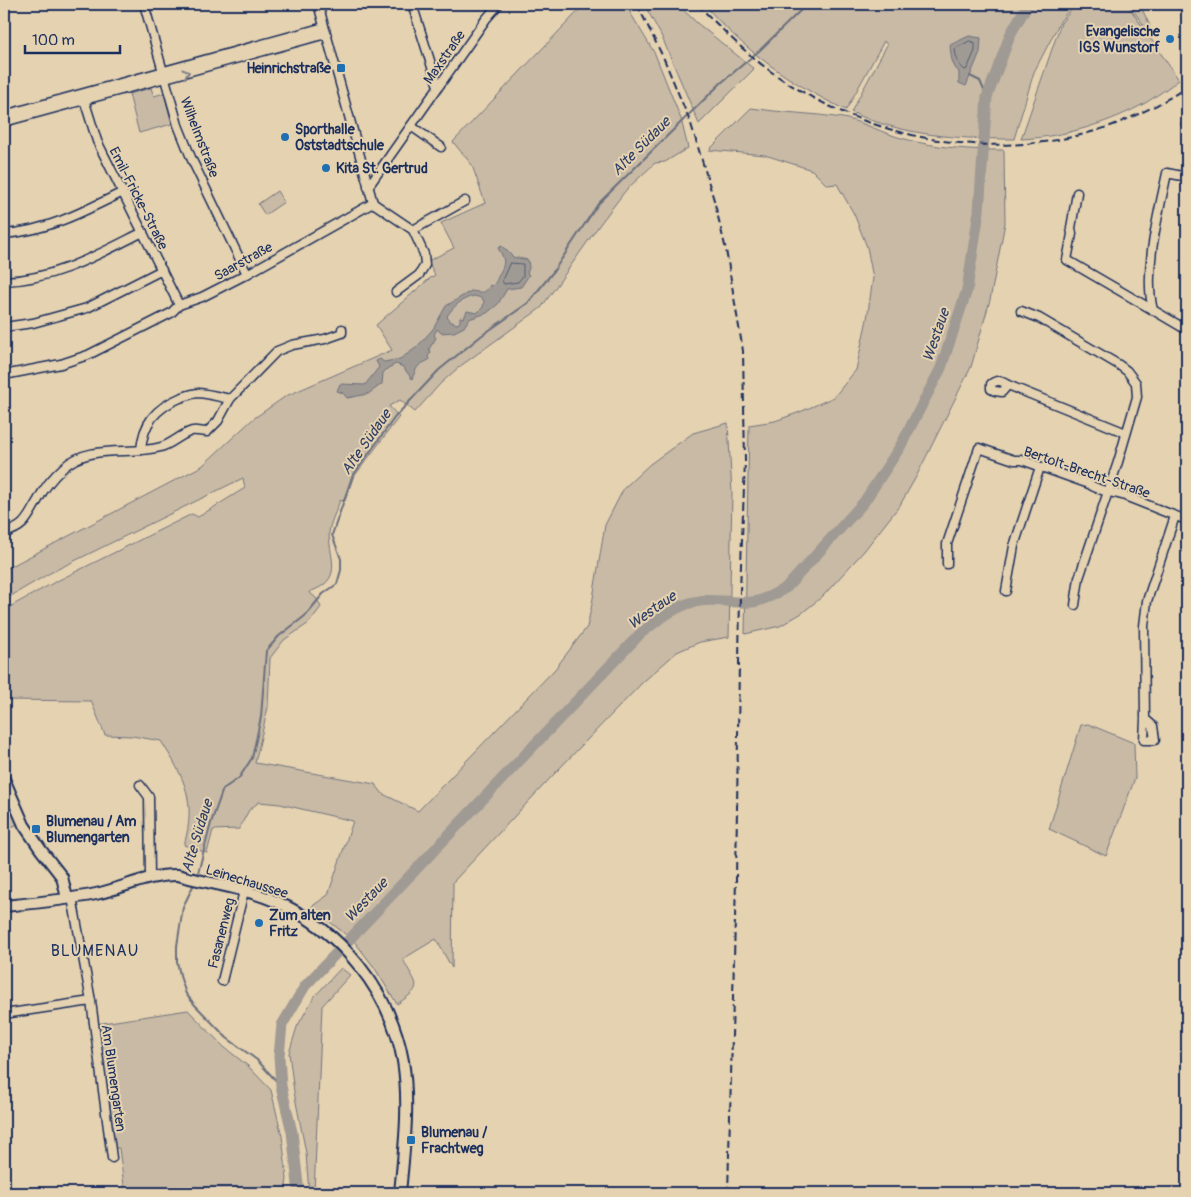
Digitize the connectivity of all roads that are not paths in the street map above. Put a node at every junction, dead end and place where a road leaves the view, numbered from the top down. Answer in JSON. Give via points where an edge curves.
{"nodes":[{"id":1,"x":144,"y":4,"type":"edge"},
{"id":2,"x":318,"y":4,"type":"edge"},
{"id":3,"x":412,"y":4,"type":"edge"},
{"id":4,"x":499,"y":4,"type":"edge"},
{"id":5,"x":325,"y":30,"type":"junction"},
{"id":6,"x":164,"y":75,"type":"junction"},
{"id":7,"x":438,"y":86,"type":"junction"},
{"id":8,"x":84,"y":97,"type":"junction"},
{"id":9,"x":4,"y":115,"type":"edge"},
{"id":10,"x":4,"y":122,"type":"edge"},
{"id":11,"x":411,"y":126,"type":"junction"},
{"id":12,"x":441,"y":147,"type":"dead end"},
{"id":13,"x":1187,"y":177,"type":"edge"},
{"id":14,"x":368,"y":188,"type":"junction"},
{"id":15,"x":123,"y":192,"type":"junction"},
{"id":16,"x":1077,"y":193,"type":"dead end"},
{"id":17,"x":465,"y":201,"type":"dead end"},
{"id":18,"x":373,"y":203,"type":"junction"},
{"id":19,"x":413,"y":230,"type":"junction"},
{"id":20,"x":143,"y":232,"type":"junction"},
{"id":21,"x":4,"y":234,"type":"edge"},
{"id":22,"x":162,"y":270,"type":"junction"},
{"id":23,"x":247,"y":274,"type":"junction"},
{"id":24,"x":4,"y":281,"type":"edge"},
{"id":25,"x":396,"y":292,"type":"dead end"},
{"id":26,"x":179,"y":305,"type":"junction"},
{"id":27,"x":1153,"y":310,"type":"junction"},
{"id":28,"x":1021,"y":311,"type":"dead end"},
{"id":29,"x":4,"y":327,"type":"edge"},
{"id":30,"x":342,"y":329,"type":"dead end"},
{"id":31,"x":1187,"y":330,"type":"edge"},
{"id":32,"x":4,"y":375,"type":"edge"},
{"id":33,"x":1008,"y":385,"type":"dead end"},
{"id":34,"x":230,"y":399,"type":"junction"},
{"id":35,"x":1126,"y":433,"type":"junction"},
{"id":36,"x":141,"y":450,"type":"junction"},
{"id":37,"x":1040,"y":467,"type":"junction"},
{"id":38,"x":1107,"y":492,"type":"junction"},
{"id":39,"x":1175,"y":516,"type":"junction"},
{"id":40,"x":1187,"y":520,"type":"edge"},
{"id":41,"x":4,"y":534,"type":"edge"},
{"id":42,"x":948,"y":564,"type":"dead end"},
{"id":43,"x":1006,"y":591,"type":"dead end"},
{"id":44,"x":1075,"y":604,"type":"dead end"},
{"id":45,"x":1145,"y":719,"type":"dead end"},
{"id":46,"x":4,"y":780,"type":"edge"},
{"id":47,"x":140,"y":785,"type":"dead end"},
{"id":48,"x":150,"y":877,"type":"junction"},
{"id":49,"x":244,"y":891,"type":"junction"},
{"id":50,"x":70,"y":898,"type":"junction"},
{"id":51,"x":4,"y":906,"type":"edge"},
{"id":52,"x":222,"y":981,"type":"dead end"},
{"id":53,"x":91,"y":1001,"type":"junction"},
{"id":54,"x":4,"y":1014,"type":"edge"},
{"id":55,"x":112,"y":1158,"type":"dead end"},
{"id":56,"x":400,"y":1193,"type":"edge"}],
"edges":[{"from":1,"to":6,"type":"street","name":"Wilhelmstraße"},
{"from":2,"to":5,"type":"street"},
{"from":3,"to":7,"type":"street"},
{"from":4,"to":7,"type":"street","name":"Maxstraße"},
{"from":5,"to":6,"type":"street"},
{"from":5,"to":14,"type":"street"},
{"from":6,"to":8,"type":"street"},
{"from":6,"to":23,"type":"street","name":"Wilhelmstraße","via":[[192,160]]},
{"from":7,"to":11,"type":"street","name":"Maxstraße"},
{"from":8,"to":9,"type":"street"},
{"from":8,"to":10,"type":"street"},
{"from":8,"to":15,"type":"street","name":"Emil-Fricke-Straße","via":[[96,141]]},
{"from":11,"to":12,"type":"street"},
{"from":11,"to":14,"type":"street","name":"Maxstraße"},
{"from":13,"to":27,"type":"street","via":[[1167,173],[1153,243]]},
{"from":14,"to":18,"type":"street"},
{"from":15,"to":20,"type":"street","name":"Emil-Fricke-Straße"},
{"from":15,"to":21,"type":"street","via":[[60,222]]},
{"from":16,"to":27,"type":"street","via":[[1067,260]]},
{"from":17,"to":19,"type":"street"},
{"from":18,"to":19,"type":"street"},
{"from":18,"to":23,"type":"street","name":"Saarstraße"},
{"from":19,"to":25,"type":"street","via":[[424,254],[425,265],[419,275]]},
{"from":20,"to":22,"type":"street","name":"Emil-Fricke-Straße"},
{"from":20,"to":24,"type":"street","via":[[69,267],[44,275]]},
{"from":22,"to":26,"type":"street","name":"Emil-Fricke-Straße"},
{"from":22,"to":29,"type":"street","via":[[87,308],[33,323]]},
{"from":23,"to":26,"type":"street","name":"Saarstraße"},
{"from":26,"to":32,"type":"street","name":"Saarstraße","via":[[171,313],[88,355],[61,364]]},
{"from":27,"to":31,"type":"street"},
{"from":28,"to":35,"type":"street","via":[[1039,318],[1127,371],[1136,383],[1137,397]]},
{"from":30,"to":34,"type":"street","via":[[342,332],[325,339],[277,351]]},
{"from":33,"to":35,"type":"street"},
{"from":34,"to":36,"type":"street","via":[[218,421],[207,432],[192,431],[163,446]]},
{"from":34,"to":36,"type":"street","via":[[198,393],[171,401],[149,422],[142,436]]},
{"from":35,"to":38,"type":"street"},
{"from":36,"to":41,"type":"street","via":[[97,452],[66,465],[38,499],[27,520]]},
{"from":37,"to":38,"type":"street","name":"Bertolt-Brecht-Straße"},
{"from":37,"to":42,"type":"street","name":"Bertolt-Brecht-Straße","via":[[979,448],[947,544]]},
{"from":37,"to":43,"type":"street","via":[[1014,546]]},
{"from":38,"to":39,"type":"street","name":"Bertolt-Brecht-Straße"},
{"from":38,"to":44,"type":"street","via":[[1078,578]]},
{"from":39,"to":40,"type":"street","name":"Bertolt-Brecht-Straße"},
{"from":39,"to":45,"type":"street","via":[[1146,601]]},
{"from":46,"to":50,"type":"street","via":[[24,825],[62,876]]},
{"from":47,"to":48,"type":"street","via":[[149,797]]},
{"from":48,"to":49,"type":"street","name":"Leinechaussee","via":[[169,874]]},
{"from":48,"to":50,"type":"street","name":"Leinechaussee","via":[[96,894]]},
{"from":49,"to":52,"type":"street","name":"Fasanenweg"},
{"from":49,"to":56,"type":"street","name":"Leinechaussee","via":[[291,908],[328,934],[358,964],[389,1013],[403,1061],[406,1104]]},
{"from":50,"to":51,"type":"street","name":"Leinechaussee"},
{"from":50,"to":53,"type":"street","name":"Am Blumengarten"},
{"from":53,"to":54,"type":"street"},
{"from":53,"to":55,"type":"street","name":"Am Blumengarten"}]}
